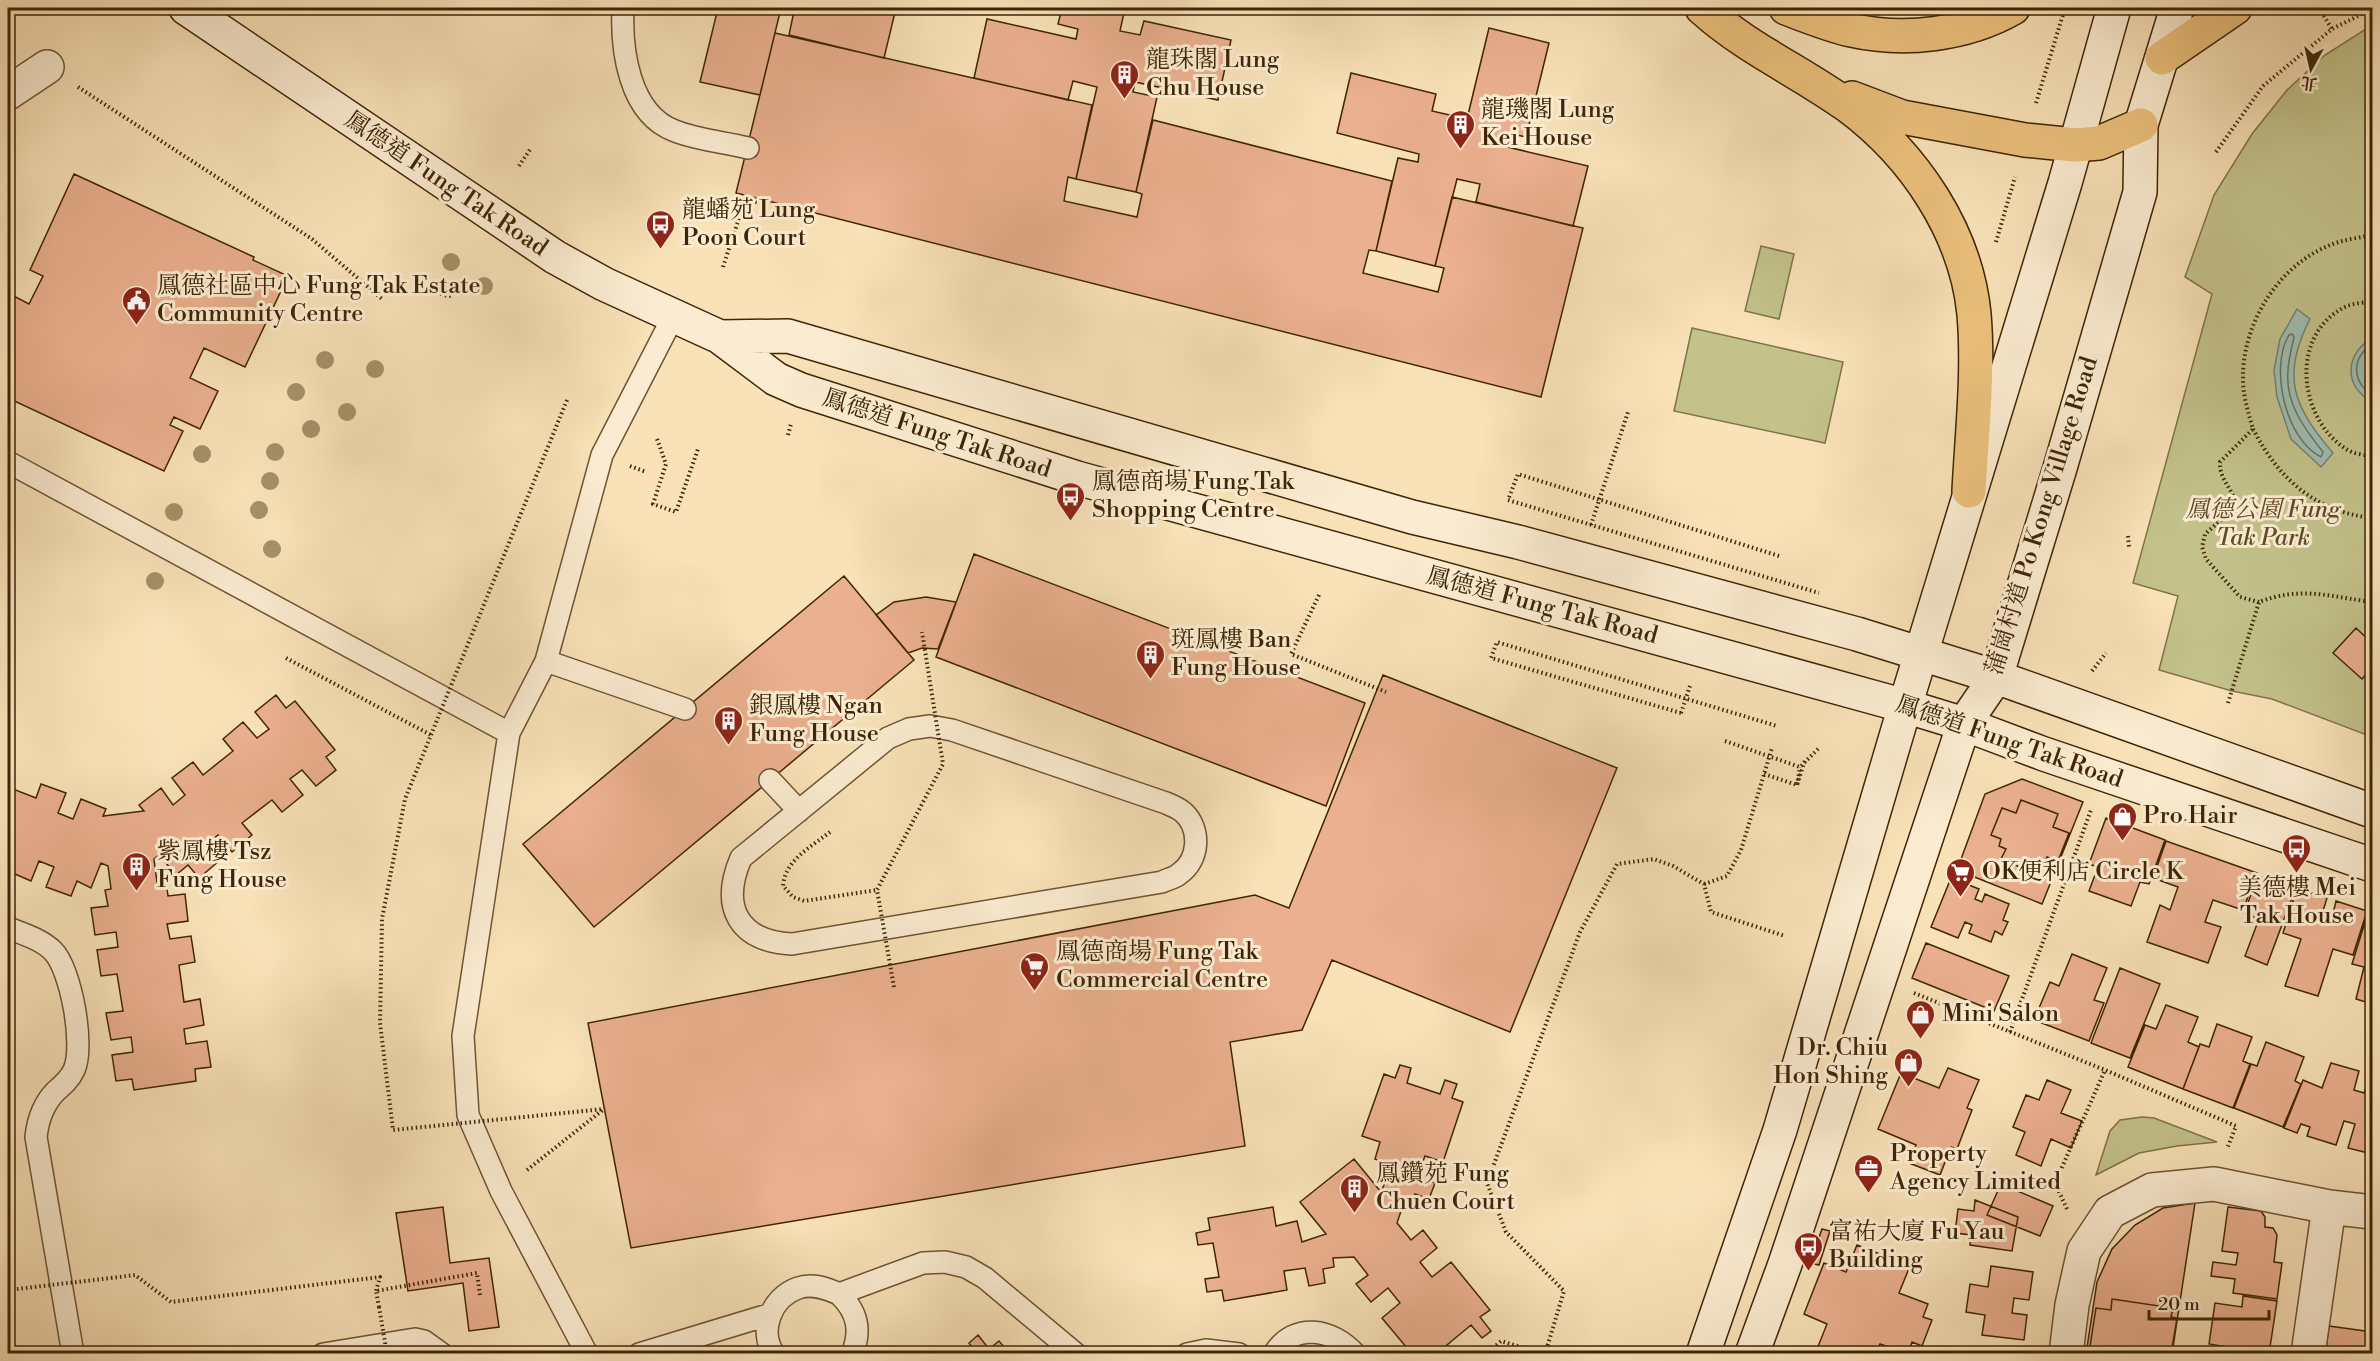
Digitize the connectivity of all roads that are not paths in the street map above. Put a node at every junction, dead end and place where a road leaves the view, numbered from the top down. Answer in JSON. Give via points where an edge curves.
{"nodes":[{"id":1,"x":186,"y":8,"type":"edge"},
{"id":2,"x":623,"y":8,"type":"edge"},
{"id":3,"x":1702,"y":8,"type":"edge"},
{"id":4,"x":1786,"y":8,"type":"edge"},
{"id":5,"x":2013,"y":8,"type":"edge"},
{"id":6,"x":2114,"y":8,"type":"edge"},
{"id":7,"x":2177,"y":8,"type":"edge"},
{"id":8,"x":2235,"y":8,"type":"edge"},
{"id":9,"x":2162,"y":58,"type":"junction"},
{"id":10,"x":47,"y":67,"type":"road end"},
{"id":11,"x":1816,"y":85,"type":"junction"},
{"id":12,"x":8,"y":93,"type":"edge"},
{"id":13,"x":2141,"y":125,"type":"junction"},
{"id":14,"x":2075,"y":145,"type":"junction"},
{"id":15,"x":748,"y":148,"type":"dead end"},
{"id":16,"x":673,"y":317,"type":"junction"},
{"id":17,"x":720,"y":337,"type":"junction"},
{"id":18,"x":8,"y":462,"type":"edge"},
{"id":19,"x":1970,"y":491,"type":"junction"},
{"id":20,"x":1921,"y":654,"type":"junction"},
{"id":21,"x":546,"y":661,"type":"junction"},
{"id":22,"x":1996,"y":677,"type":"junction"},
{"id":23,"x":1905,"y":706,"type":"junction"},
{"id":24,"x":685,"y":709,"type":"dead end"},
{"id":25,"x":1964,"y":724,"type":"junction"},
{"id":26,"x":509,"y":733,"type":"junction"},
{"id":27,"x":770,"y":780,"type":"dead end"},
{"id":28,"x":799,"y":811,"type":"junction"},
{"id":29,"x":2373,"y":811,"type":"edge"},
{"id":30,"x":2373,"y":865,"type":"edge"},
{"id":31,"x":8,"y":928,"type":"edge"},
{"id":32,"x":2329,"y":1207,"type":"junction"},
{"id":33,"x":2373,"y":1212,"type":"edge"},
{"id":34,"x":838,"y":1294,"type":"junction"},
{"id":35,"x":771,"y":1314,"type":"junction"},
{"id":36,"x":73,"y":1353,"type":"edge"},
{"id":37,"x":323,"y":1353,"type":"edge"},
{"id":38,"x":442,"y":1353,"type":"edge"},
{"id":39,"x":586,"y":1353,"type":"edge"},
{"id":40,"x":639,"y":1353,"type":"edge"},
{"id":41,"x":774,"y":1353,"type":"edge"},
{"id":42,"x":852,"y":1353,"type":"edge"},
{"id":43,"x":1076,"y":1353,"type":"edge"},
{"id":44,"x":1187,"y":1353,"type":"edge"},
{"id":45,"x":1239,"y":1353,"type":"edge"},
{"id":46,"x":1274,"y":1353,"type":"edge"},
{"id":47,"x":1355,"y":1353,"type":"edge"},
{"id":48,"x":1703,"y":1353,"type":"edge"},
{"id":49,"x":1752,"y":1353,"type":"edge"},
{"id":50,"x":2066,"y":1353,"type":"edge"},
{"id":51,"x":2308,"y":1353,"type":"edge"}],
"edges":[{"from":1,"to":16,"type":"main road","name":"鳳德道 Fung Tak Road","via":[[555,257]]},
{"from":2,"to":15,"type":"lane","via":[[627,71],[655,120],[675,131]]},
{"from":3,"to":11,"type":"main road","via":[[1750,45]]},
{"from":4,"to":5,"type":"main road","via":[[1852,31],[1903,35],[1946,32]]},
{"from":6,"to":14,"type":"main road"},
{"from":7,"to":9,"type":"main road","name":"蒲崗村道 Po Kong Village Road"},
{"from":8,"to":9,"type":"main road"},
{"from":9,"to":13,"type":"main road","name":"蒲崗村道 Po Kong Village Road"},
{"from":10,"to":12,"type":"main road"},
{"from":11,"to":14,"type":"main road","via":[[1902,117],[2025,140]]},
{"from":11,"to":19,"type":"main road","via":[[1849,107],[1896,149],[1936,203],[1961,255],[1974,315]]},
{"from":13,"to":14,"type":"main road","via":[[2099,143]]},
{"from":13,"to":22,"type":"main road","name":"蒲崗村道 Po Kong Village Road","via":[[2140,192]]},
{"from":14,"to":19,"type":"main road"},
{"from":16,"to":17,"type":"main road","name":"鳳德道 Fung Tak Road"},
{"from":16,"to":21,"type":"lane","via":[[602,455]]},
{"from":17,"to":20,"type":"main road","name":"鳳德道 Fung Tak Road","via":[[797,338],[1412,517],[1529,545]]},
{"from":17,"to":23,"type":"main road","name":"鳳德道 Fung Tak Road","via":[[776,379],[792,386],[1065,475]]},
{"from":18,"to":26,"type":"lane"},
{"from":19,"to":20,"type":"main road"},
{"from":20,"to":22,"type":"main road","name":"鳳德道 Fung Tak Road"},
{"from":20,"to":23,"type":"main road"},
{"from":21,"to":24,"type":"lane"},
{"from":21,"to":26,"type":"lane"},
{"from":22,"to":25,"type":"main road","name":"蒲崗村道 Po Kong Village Road"},
{"from":22,"to":29,"type":"main road","name":"鳳德道 Fung Tak Road"},
{"from":23,"to":25,"type":"main road","name":"鳳德道 Fung Tak Road"},
{"from":23,"to":48,"type":"main road","via":[[1780,1130]]},
{"from":25,"to":30,"type":"main road","name":"鳳德道 Fung Tak Road"},
{"from":25,"to":49,"type":"main road","name":"蒲崗村道 Po Kong Village Road"},
{"from":26,"to":39,"type":"lane","via":[[463,1036],[468,1115],[501,1191]]},
{"from":27,"to":28,"type":"lane"},
{"from":28,"to":28,"type":"lane","via":[[888,738],[930,726],[952,730],[1166,803],[1182,811],[1193,825],[1196,844],[1191,862],[1179,875],[1162,882],[792,944],[771,943],[753,934],[738,919],[731,899],[732,878],[741,858]]},
{"from":31,"to":36,"type":"lane","via":[[41,942],[59,958],[67,975],[78,1037],[73,1073],[41,1112],[36,1137]]},
{"from":32,"to":33,"type":"main road"},
{"from":32,"to":50,"type":"main road","via":[[2214,1184],[2152,1190],[2110,1212],[2084,1251]]},
{"from":32,"to":51,"type":"main road"},
{"from":34,"to":35,"type":"lane","via":[[813,1286],[799,1288],[787,1293]]},
{"from":34,"to":42,"type":"lane","via":[[848,1303],[856,1321],[857,1342]]},
{"from":34,"to":43,"type":"lane","via":[[923,1263],[945,1262],[966,1267],[985,1278]]},
{"from":35,"to":40,"type":"lane"},
{"from":35,"to":41,"type":"lane","via":[[768,1339]]},
{"from":37,"to":38,"type":"lane","via":[[415,1339]]},
{"from":44,"to":45,"type":"lane"},
{"from":46,"to":47,"type":"lane","via":[[1302,1333],[1317,1332],[1332,1335]]}]}
